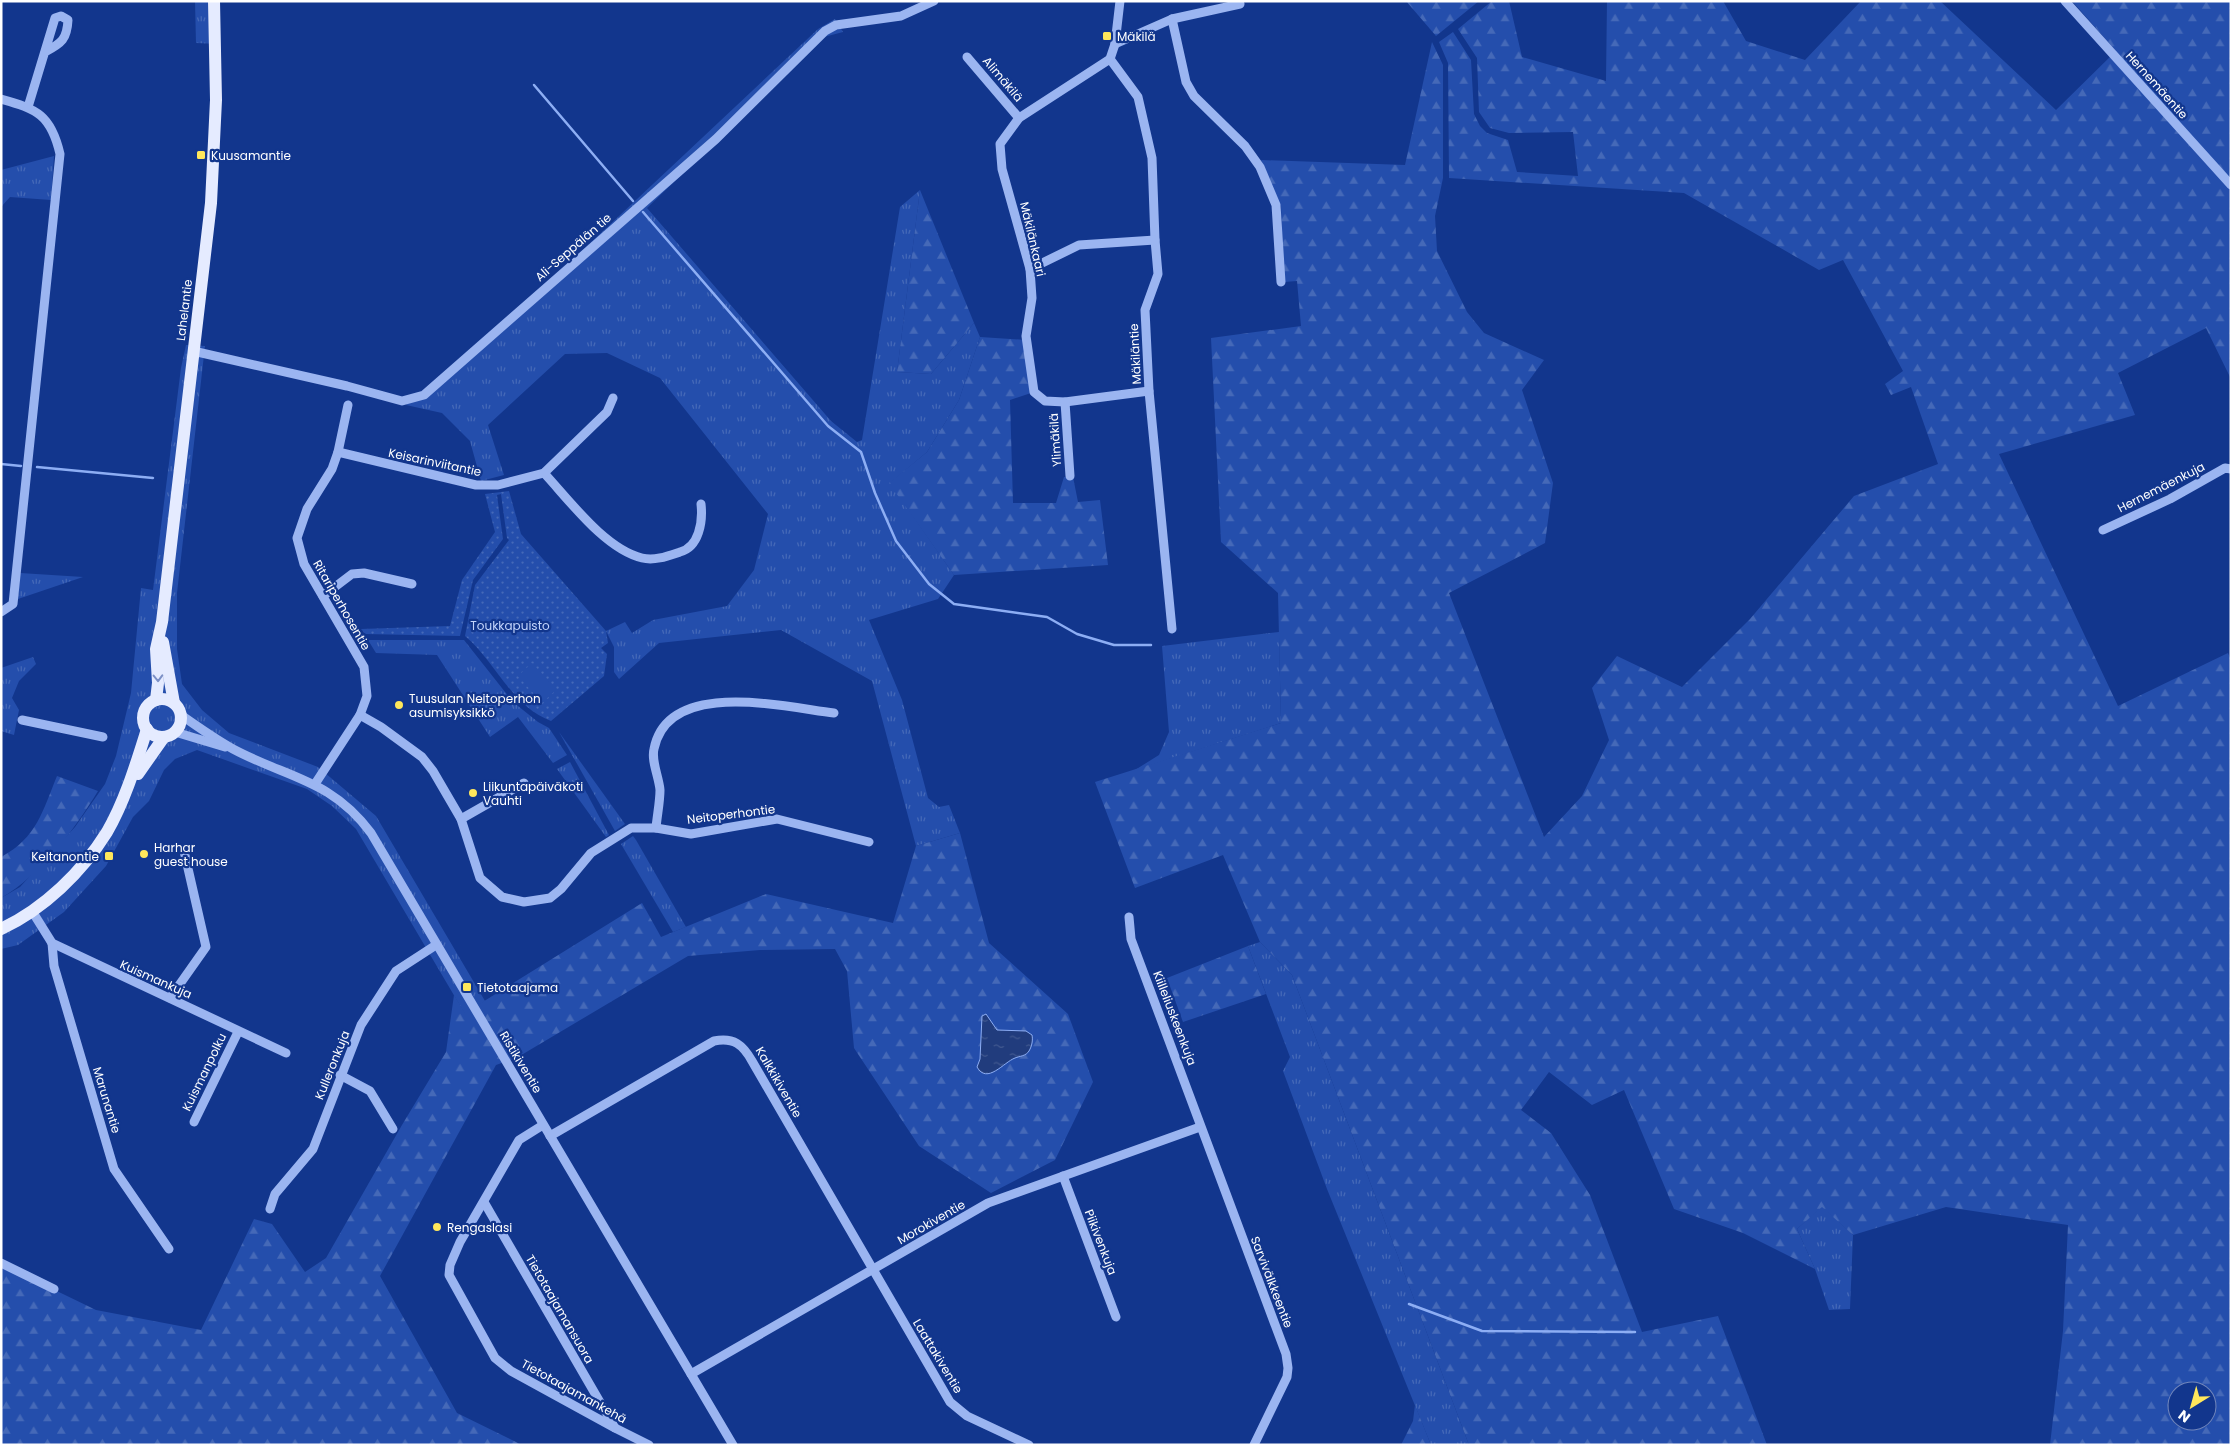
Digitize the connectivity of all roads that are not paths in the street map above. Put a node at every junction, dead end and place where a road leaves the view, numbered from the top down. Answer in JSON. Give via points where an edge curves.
{"nodes":[{"id":1,"x":214,"y":1,"type":"edge"},
{"id":2,"x":934,"y":1,"type":"edge"},
{"id":3,"x":1120,"y":1,"type":"edge"},
{"id":4,"x":2065,"y":1,"type":"edge"},
{"id":5,"x":1239,"y":3,"type":"edge"},
{"id":6,"x":1172,"y":20,"type":"junction"},
{"id":7,"x":1115,"y":44,"type":"junction"},
{"id":8,"x":45,"y":52,"type":"dead end"},
{"id":9,"x":967,"y":57,"type":"dead end"},
{"id":10,"x":1110,"y":60,"type":"junction"},
{"id":11,"x":1,"y":99,"type":"edge"},
{"id":12,"x":28,"y":106,"type":"junction"},
{"id":13,"x":1019,"y":118,"type":"junction"},
{"id":14,"x":2231,"y":185,"type":"edge"},
{"id":15,"x":1155,"y":240,"type":"junction"},
{"id":16,"x":1030,"y":269,"type":"junction"},
{"id":17,"x":1281,"y":282,"type":"dead end"},
{"id":18,"x":193,"y":351,"type":"junction"},
{"id":19,"x":1149,"y":391,"type":"junction"},
{"id":20,"x":613,"y":398,"type":"dead end"},
{"id":21,"x":1065,"y":402,"type":"junction"},
{"id":22,"x":348,"y":405,"type":"dead end"},
{"id":23,"x":338,"y":452,"type":"junction"},
{"id":24,"x":2231,"y":469,"type":"edge"},
{"id":25,"x":544,"y":473,"type":"junction"},
{"id":26,"x":1070,"y":476,"type":"dead end"},
{"id":27,"x":701,"y":504,"type":"dead end"},
{"id":28,"x":2103,"y":530,"type":"dead end"},
{"id":29,"x":412,"y":584,"type":"dead end"},
{"id":30,"x":323,"y":596,"type":"junction"},
{"id":31,"x":1,"y":612,"type":"edge"},
{"id":32,"x":162,"y":622,"type":"junction"},
{"id":33,"x":1172,"y":628,"type":"dead end"},
{"id":34,"x":156,"y":700,"type":"junction"},
{"id":35,"x":174,"y":703,"type":"junction"},
{"id":36,"x":834,"y":713,"type":"dead end"},
{"id":37,"x":181,"y":715,"type":"junction"},
{"id":38,"x":360,"y":715,"type":"junction"},
{"id":39,"x":22,"y":720,"type":"dead end"},
{"id":40,"x":147,"y":730,"type":"junction"},
{"id":41,"x":169,"y":735,"type":"junction"},
{"id":42,"x":103,"y":737,"type":"dead end"},
{"id":43,"x":233,"y":749,"type":"junction"},
{"id":44,"x":524,"y":783,"type":"dead end"},
{"id":45,"x":315,"y":784,"type":"junction"},
{"id":46,"x":124,"y":795,"type":"junction"},
{"id":47,"x":461,"y":819,"type":"junction"},
{"id":48,"x":656,"y":828,"type":"junction"},
{"id":49,"x":869,"y":842,"type":"dead end"},
{"id":50,"x":184,"y":851,"type":"dead end"},
{"id":51,"x":32,"y":911,"type":"junction"},
{"id":52,"x":1129,"y":917,"type":"dead end"},
{"id":53,"x":1,"y":929,"type":"edge"},
{"id":54,"x":52,"y":943,"type":"junction"},
{"id":55,"x":436,"y":945,"type":"junction"},
{"id":56,"x":170,"y":998,"type":"junction"},
{"id":57,"x":238,"y":1032,"type":"junction"},
{"id":58,"x":286,"y":1053,"type":"dead end"},
{"id":59,"x":340,"y":1075,"type":"junction"},
{"id":60,"x":194,"y":1122,"type":"dead end"},
{"id":61,"x":544,"y":1125,"type":"junction"},
{"id":62,"x":1200,"y":1127,"type":"junction"},
{"id":63,"x":393,"y":1129,"type":"dead end"},
{"id":64,"x":550,"y":1136,"type":"junction"},
{"id":65,"x":1063,"y":1176,"type":"junction"},
{"id":66,"x":484,"y":1202,"type":"junction"},
{"id":67,"x":270,"y":1209,"type":"dead end"},
{"id":68,"x":170,"y":1249,"type":"dead end"},
{"id":69,"x":1,"y":1263,"type":"edge"},
{"id":70,"x":873,"y":1270,"type":"junction"},
{"id":71,"x":54,"y":1289,"type":"dead end"},
{"id":72,"x":1116,"y":1317,"type":"dead end"},
{"id":73,"x":691,"y":1374,"type":"junction"},
{"id":74,"x":615,"y":1428,"type":"junction"},
{"id":75,"x":649,"y":1445,"type":"edge"},
{"id":76,"x":733,"y":1445,"type":"edge"},
{"id":77,"x":1029,"y":1445,"type":"edge"},
{"id":78,"x":1254,"y":1445,"type":"edge"}],
"edges":[{"from":1,"to":18,"type":"main road","name":"Lahelantie","via":[[216,100],[211,203]]},
{"from":2,"to":18,"type":"street","name":"Ali-Seppälän tie","via":[[901,16],[836,25],[825,31],[716,139],[424,394],[402,401]]},
{"from":3,"to":7,"type":"street"},
{"from":4,"to":14,"type":"street","name":"Hernemäentie"},
{"from":5,"to":6,"type":"street"},
{"from":6,"to":7,"type":"street"},
{"from":6,"to":17,"type":"street","via":[[1186,82],[1194,96],[1245,146],[1260,167],[1276,205]]},
{"from":7,"to":10,"type":"street"},
{"from":8,"to":12,"type":"street"},
{"from":9,"to":13,"type":"street","name":"Alimäkilä"},
{"from":10,"to":13,"type":"street","name":"Mäkilänkaari"},
{"from":10,"to":15,"type":"street","name":"Mäkiläntie","via":[[1138,98],[1152,158]]},
{"from":11,"to":12,"type":"street"},
{"from":12,"to":31,"type":"street","via":[[38,112],[52,129],[60,154],[13,604]]},
{"from":13,"to":16,"type":"street","name":"Mäkilänkaari","via":[[1000,144],[1002,169]]},
{"from":15,"to":16,"type":"street","via":[[1079,245]]},
{"from":15,"to":19,"type":"street","name":"Mäkiläntie","via":[[1158,274],[1145,310]]},
{"from":16,"to":21,"type":"street","name":"Mäkilänkaari","via":[[1032,298],[1026,336],[1034,392],[1045,401]]},
{"from":18,"to":32,"type":"main road","name":"Lahelantie"},
{"from":19,"to":21,"type":"street","name":"Mäkilänkaari"},
{"from":19,"to":33,"type":"street","name":"Mäkiläntie"},
{"from":20,"to":25,"type":"street","name":"Keisarinviitantie","via":[[607,412]]},
{"from":21,"to":26,"type":"street","name":"Ylimäkilä"},
{"from":22,"to":23,"type":"street","name":"Ritariperhosentie"},
{"from":23,"to":25,"type":"street","name":"Keisarinviitantie","via":[[476,485],[498,485]]},
{"from":23,"to":30,"type":"street","name":"Ritariperhosentie","via":[[332,469],[307,509],[297,538],[304,564]]},
{"from":24,"to":28,"type":"street","name":"Hernemäenkuja","via":[[2225,468],[2170,499]]},
{"from":25,"to":27,"type":"street","via":[[607,540],[619,549],[643,558],[657,559],[689,550],[695,544],[702,515]]},
{"from":29,"to":30,"type":"street","via":[[364,573],[352,574]]},
{"from":30,"to":38,"type":"street","name":"Ritariperhosentie","via":[[364,667],[367,696]]},
{"from":32,"to":34,"type":"main road","name":"Lahelantie","one_way":true,"via":[[156,649]]},
{"from":32,"to":35,"type":"main road","name":"Lahelantie"},
{"from":34,"to":35,"type":"main road","via":[[166,699]]},
{"from":34,"to":40,"type":"main road","via":[[144,712]]},
{"from":35,"to":37,"type":"main road"},
{"from":36,"to":48,"type":"street","via":[[736,701],[707,703],[676,714],[659,732],[653,750],[660,789]]},
{"from":37,"to":41,"type":"main road","via":[[180,724]]},
{"from":37,"to":43,"type":"street","name":"Ristikiventie"},
{"from":38,"to":45,"type":"street","name":"Ritariperhosentie"},
{"from":38,"to":47,"type":"street","name":"Neitoperhontie","via":[[422,757],[434,771]]},
{"from":39,"to":42,"type":"street"},
{"from":40,"to":41,"type":"main road","via":[[154,735]]},
{"from":40,"to":46,"type":"main road"},
{"from":41,"to":43,"type":"street","name":"Ristikiventie"},
{"from":41,"to":46,"type":"main road"},
{"from":43,"to":45,"type":"street","name":"Ristikiventie"},
{"from":44,"to":47,"type":"street"},
{"from":45,"to":55,"type":"street","name":"Ristikiventie","via":[[345,803],[363,822]]},
{"from":46,"to":51,"type":"main road","via":[[107,832],[82,866]]},
{"from":47,"to":48,"type":"street","name":"Neitoperhontie","via":[[480,878],[502,897],[524,902],[550,898],[562,889],[591,853],[631,828]]},
{"from":48,"to":49,"type":"street","name":"Neitoperhontie","via":[[691,834],[777,819]]},
{"from":50,"to":56,"type":"street","via":[[206,947]]},
{"from":51,"to":53,"type":"main road"},
{"from":51,"to":54,"type":"street"},
{"from":52,"to":62,"type":"street","name":"Kiilleliuskeenkuja","via":[[1131,939],[1195,1106]]},
{"from":54,"to":56,"type":"street","name":"Kuismankuja"},
{"from":54,"to":68,"type":"street","name":"Marunantie","via":[[54,966],[114,1169]]},
{"from":55,"to":59,"type":"street","name":"Kulleronkuja","via":[[396,971],[361,1025]]},
{"from":55,"to":61,"type":"street","name":"Ristikiventie"},
{"from":56,"to":57,"type":"street","name":"Kuismankuja"},
{"from":57,"to":58,"type":"street","name":"Kuismankuja"},
{"from":57,"to":60,"type":"street","name":"Kuismanpolku"},
{"from":59,"to":63,"type":"street","via":[[370,1091]]},
{"from":59,"to":67,"type":"street","name":"Kulleronkuja","via":[[313,1150],[275,1194]]},
{"from":61,"to":64,"type":"street","name":"Ristikiventie"},
{"from":61,"to":66,"type":"street","name":"Tietotaajamankehä","via":[[519,1140]]},
{"from":62,"to":65,"type":"street","name":"Morokiventie"},
{"from":62,"to":78,"type":"street","name":"Sarvivälkkeentie","via":[[1286,1354],[1287,1377]]},
{"from":64,"to":70,"type":"street","name":"Kalkkikiventie","via":[[714,1041],[736,1041],[746,1050]]},
{"from":64,"to":73,"type":"street","name":"Ristikiventie"},
{"from":65,"to":70,"type":"street","name":"Morokiventie","via":[[988,1203]]},
{"from":65,"to":72,"type":"street","name":"Piikivenkuja"},
{"from":66,"to":74,"type":"street","name":"Tietotaajamansuora"},
{"from":66,"to":74,"type":"street","name":"Tietotaajamankehä","via":[[460,1242],[449,1275],[496,1358],[511,1371]]},
{"from":69,"to":71,"type":"street"},
{"from":70,"to":73,"type":"street","name":"Morokiventie"},
{"from":70,"to":77,"type":"street","name":"Laattakiventie","via":[[950,1402],[967,1416]]},
{"from":73,"to":76,"type":"street","name":"Ristikiventie"},
{"from":74,"to":75,"type":"street","name":"Tietotaajamankehä"}]}
